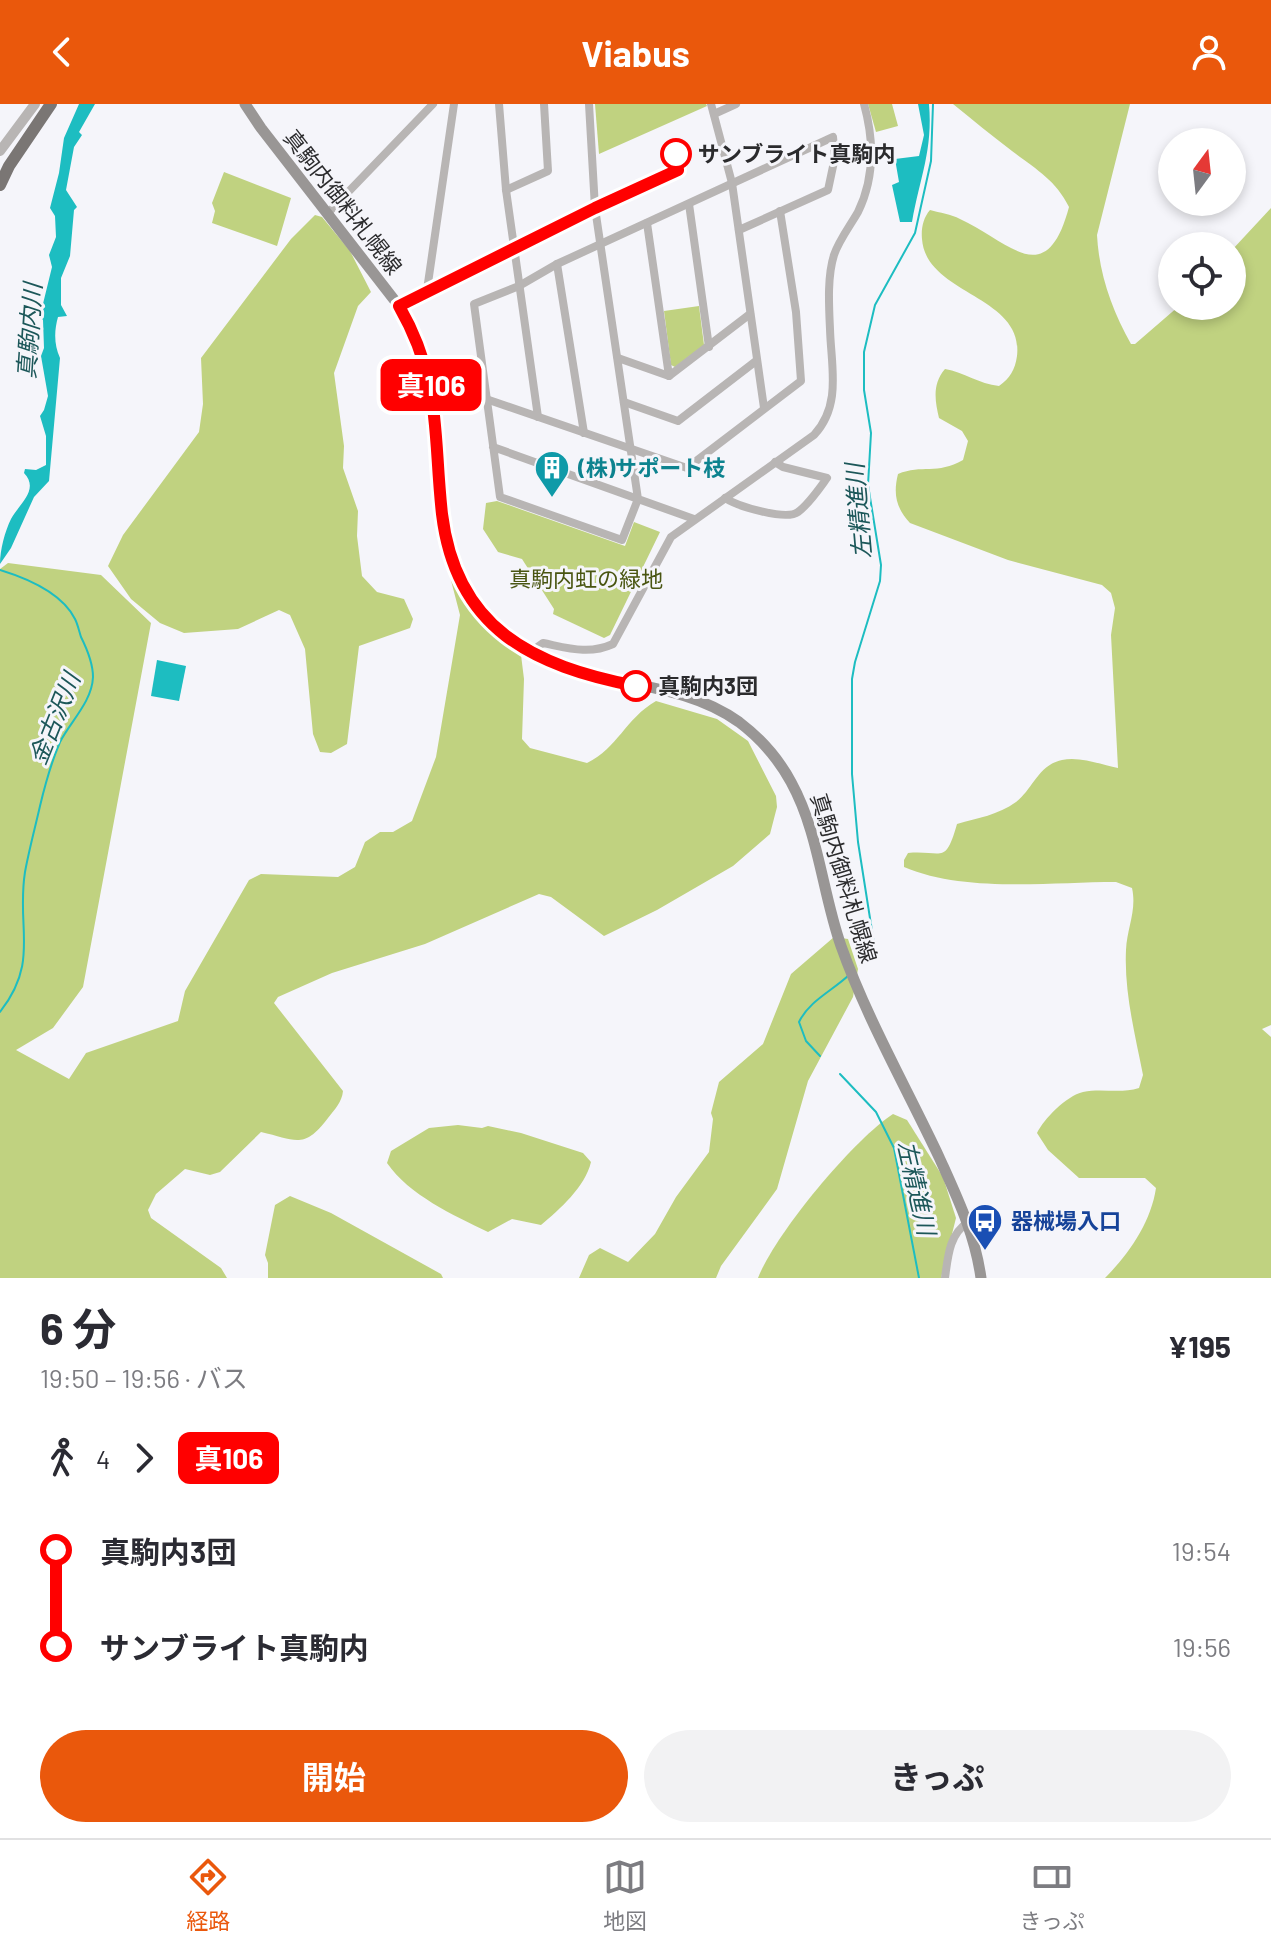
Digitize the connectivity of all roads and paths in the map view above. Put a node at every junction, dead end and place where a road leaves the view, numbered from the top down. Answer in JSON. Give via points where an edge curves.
{"nodes":[{"id":1,"x":35,"y":104,"type":"edge"},
{"id":2,"x":51,"y":104,"type":"edge"},
{"id":3,"x":245,"y":104,"type":"edge"},
{"id":4,"x":433,"y":104,"type":"edge"},
{"id":5,"x":454,"y":104,"type":"edge"},
{"id":6,"x":499,"y":104,"type":"edge"},
{"id":7,"x":544,"y":104,"type":"edge"},
{"id":8,"x":589,"y":104,"type":"edge"},
{"id":9,"x":736,"y":104,"type":"edge"},
{"id":10,"x":864,"y":104,"type":"edge"},
{"id":11,"x":713,"y":109,"type":"edge"},
{"id":12,"x":0,"y":151,"type":"edge"},
{"id":13,"x":678,"y":170,"type":"dead end"},
{"id":14,"x":732,"y":183,"type":"junction"},
{"id":15,"x":0,"y":185,"type":"edge"},
{"id":16,"x":506,"y":190,"type":"junction"},
{"id":17,"x":689,"y":204,"type":"junction"},
{"id":18,"x":595,"y":208,"type":"junction"},
{"id":19,"x":780,"y":211,"type":"junction"},
{"id":20,"x":328,"y":213,"type":"junction"},
{"id":21,"x":647,"y":223,"type":"junction"},
{"id":22,"x":739,"y":230,"type":"junction"},
{"id":23,"x":602,"y":245,"type":"junction"},
{"id":24,"x":515,"y":249,"type":"junction"},
{"id":25,"x":557,"y":264,"type":"junction"},
{"id":26,"x":519,"y":286,"type":"junction"},
{"id":27,"x":427,"y":290,"type":"junction"},
{"id":28,"x":399,"y":306,"type":"junction"},
{"id":29,"x":750,"y":314,"type":"junction"},
{"id":30,"x":709,"y":347,"type":"junction"},
{"id":31,"x":618,"y":358,"type":"junction"},
{"id":32,"x":756,"y":361,"type":"junction"},
{"id":33,"x":669,"y":376,"type":"junction"},
{"id":34,"x":486,"y":399,"type":"junction"},
{"id":35,"x":624,"y":402,"type":"junction"},
{"id":36,"x":764,"y":408,"type":"junction"},
{"id":37,"x":538,"y":417,"type":"junction"},
{"id":38,"x":584,"y":433,"type":"junction"},
{"id":39,"x":493,"y":447,"type":"junction"},
{"id":40,"x":629,"y":450,"type":"junction"},
{"id":41,"x":775,"y":462,"type":"junction"},
{"id":42,"x":725,"y":498,"type":"junction"},
{"id":43,"x":638,"y":499,"type":"junction"},
{"id":44,"x":694,"y":519,"type":"junction"},
{"id":45,"x":529,"y":653,"type":"junction"},
{"id":46,"x":968,"y":1222,"type":"junction"},
{"id":47,"x":945,"y":1278,"type":"edge"},
{"id":48,"x":981,"y":1278,"type":"edge"}],
"edges":[{"from":1,"to":12,"type":"street"},
{"from":2,"to":15,"type":"highway"},
{"from":3,"to":20,"type":"main road","name":"真駒内御料札幌線"},
{"from":4,"to":20,"type":"street"},
{"from":5,"to":27,"type":"street"},
{"from":6,"to":16,"type":"street"},
{"from":7,"to":16,"type":"street","via":[[548,171]]},
{"from":8,"to":18,"type":"street"},
{"from":9,"to":11,"type":"street"},
{"from":10,"to":41,"type":"street","via":[[871,169],[862,203],[833,257],[831,407],[814,435]]},
{"from":11,"to":14,"type":"street"},
{"from":13,"to":18,"type":"street"},
{"from":14,"to":17,"type":"street"},
{"from":14,"to":19,"type":"street","via":[[833,137],[828,190]]},
{"from":14,"to":22,"type":"street"},
{"from":16,"to":24,"type":"street"},
{"from":17,"to":21,"type":"street"},
{"from":17,"to":30,"type":"street"},
{"from":18,"to":23,"type":"street"},
{"from":18,"to":24,"type":"street"},
{"from":19,"to":22,"type":"street"},
{"from":19,"to":36,"type":"street","via":[[801,381]]},
{"from":20,"to":28,"type":"main road","name":"真駒内御料札幌線"},
{"from":21,"to":23,"type":"street"},
{"from":21,"to":33,"type":"street"},
{"from":22,"to":29,"type":"street"},
{"from":23,"to":25,"type":"street"},
{"from":23,"to":31,"type":"street"},
{"from":24,"to":26,"type":"street"},
{"from":24,"to":27,"type":"street"},
{"from":25,"to":26,"type":"street"},
{"from":25,"to":38,"type":"street"},
{"from":26,"to":34,"type":"street","via":[[474,304]]},
{"from":26,"to":37,"type":"street"},
{"from":27,"to":28,"type":"street"},
{"from":28,"to":45,"type":"main road","name":"真駒内御料札幌線","via":[[431,384],[442,516],[452,560],[479,609]]},
{"from":29,"to":30,"type":"street"},
{"from":29,"to":32,"type":"street"},
{"from":30,"to":33,"type":"street"},
{"from":31,"to":33,"type":"street"},
{"from":31,"to":35,"type":"street"},
{"from":32,"to":35,"type":"street","via":[[678,421]]},
{"from":32,"to":36,"type":"street"},
{"from":34,"to":37,"type":"street"},
{"from":34,"to":39,"type":"street"},
{"from":35,"to":40,"type":"street"},
{"from":36,"to":40,"type":"street","via":[[687,468]]},
{"from":37,"to":38,"type":"street"},
{"from":38,"to":40,"type":"street"},
{"from":39,"to":43,"type":"street"},
{"from":39,"to":43,"type":"street","via":[[500,497],[622,540]]},
{"from":40,"to":43,"type":"street"},
{"from":41,"to":42,"type":"street"},
{"from":41,"to":42,"type":"street","via":[[827,478],[796,514],[733,504]]},
{"from":42,"to":44,"type":"street"},
{"from":43,"to":44,"type":"street"},
{"from":44,"to":45,"type":"street","via":[[671,537],[613,644],[586,652],[543,643]]},
{"from":45,"to":46,"type":"main road","name":"真駒内御料札幌線","via":[[570,670],[707,704],[737,721],[775,757],[815,841],[841,945],[863,1002]]},
{"from":46,"to":47,"type":"street","via":[[952,1239]]},
{"from":46,"to":48,"type":"main road","name":"真駒内御料札幌線"}]}
